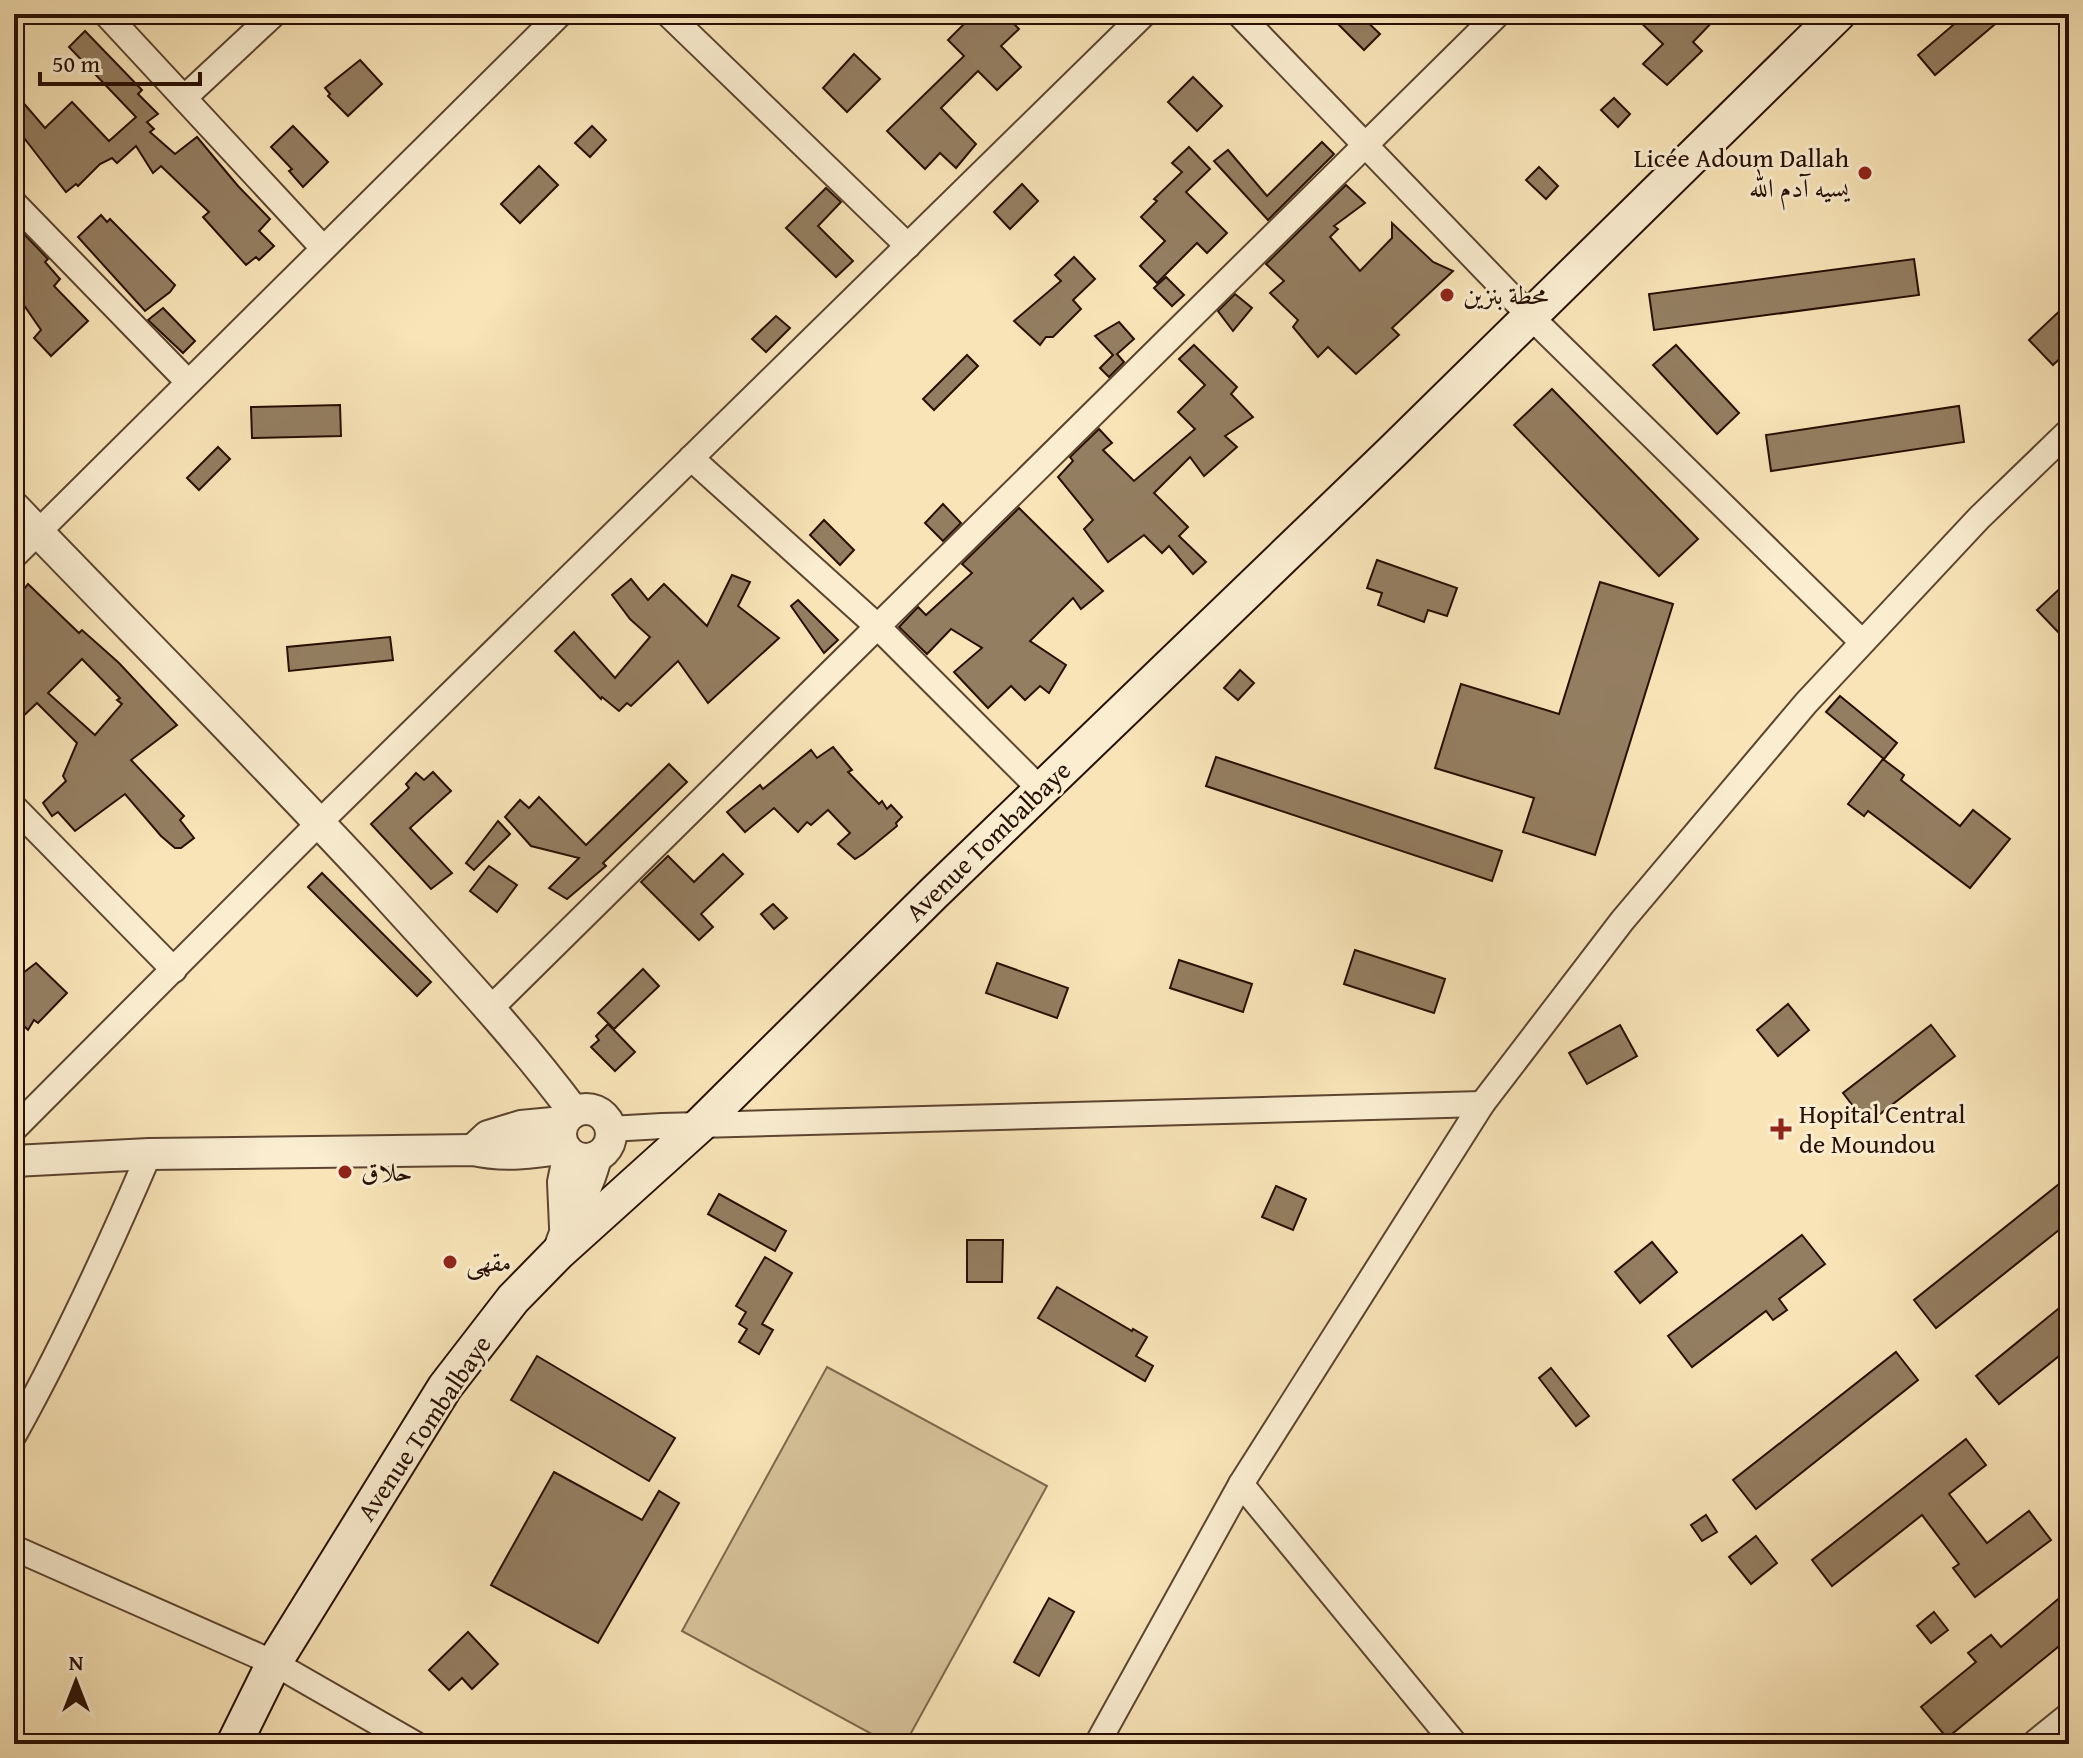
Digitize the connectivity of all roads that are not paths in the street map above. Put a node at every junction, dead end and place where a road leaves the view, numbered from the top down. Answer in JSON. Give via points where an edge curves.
{"nodes":[{"id":1,"x":106,"y":14,"type":"edge"},
{"id":2,"x":274,"y":14,"type":"edge"},
{"id":3,"x":560,"y":14,"type":"edge"},
{"id":4,"x":668,"y":14,"type":"edge"},
{"id":5,"x":1144,"y":14,"type":"edge"},
{"id":6,"x":1239,"y":14,"type":"edge"},
{"id":7,"x":1498,"y":14,"type":"edge"},
{"id":8,"x":1838,"y":14,"type":"edge"},
{"id":9,"x":184,"y":98,"type":"junction"},
{"id":10,"x":1366,"y":145,"type":"junction"},
{"id":11,"x":14,"y":203,"type":"edge"},
{"id":12,"x":908,"y":246,"type":"junction"},
{"id":13,"x":323,"y":248,"type":"junction"},
{"id":14,"x":1530,"y":316,"type":"junction"},
{"id":15,"x":188,"y":382,"type":"junction"},
{"id":16,"x":2069,"y":431,"type":"edge"},
{"id":17,"x":691,"y":458,"type":"junction"},
{"id":18,"x":14,"y":507,"type":"edge"},
{"id":19,"x":38,"y":532,"type":"junction"},
{"id":20,"x":14,"y":556,"type":"edge"},
{"id":21,"x":877,"y":626,"type":"junction"},
{"id":22,"x":1861,"y":641,"type":"junction"},
{"id":23,"x":1041,"y":790,"type":"junction"},
{"id":24,"x":14,"y":807,"type":"edge"},
{"id":25,"x":319,"y":823,"type":"junction"},
{"id":26,"x":174,"y":970,"type":"junction"},
{"id":27,"x":491,"y":1008,"type":"junction"},
{"id":28,"x":1482,"y":1104,"type":"junction"},
{"id":29,"x":700,"y":1125,"type":"junction"},
{"id":30,"x":14,"y":1129,"type":"edge"},
{"id":31,"x":610,"y":1129,"type":"junction"},
{"id":32,"x":573,"y":1138,"type":"junction"},
{"id":33,"x":149,"y":1154,"type":"junction"},
{"id":34,"x":14,"y":1161,"type":"edge"},
{"id":35,"x":562,"y":1241,"type":"junction"},
{"id":36,"x":14,"y":1435,"type":"edge"},
{"id":37,"x":1241,"y":1484,"type":"junction"},
{"id":38,"x":14,"y":1548,"type":"edge"},
{"id":39,"x":274,"y":1663,"type":"junction"},
{"id":40,"x":2069,"y":1719,"type":"edge"},
{"id":41,"x":234,"y":1744,"type":"edge"},
{"id":42,"x":415,"y":1744,"type":"edge"},
{"id":43,"x":1097,"y":1744,"type":"edge"},
{"id":44,"x":1455,"y":1744,"type":"edge"},
{"id":45,"x":2038,"y":1744,"type":"edge"}],
"edges":[{"from":1,"to":9,"type":"street"},
{"from":2,"to":9,"type":"street"},
{"from":3,"to":13,"type":"street"},
{"from":4,"to":12,"type":"street"},
{"from":5,"to":12,"type":"street"},
{"from":6,"to":10,"type":"street"},
{"from":7,"to":10,"type":"street"},
{"from":8,"to":14,"type":"main road","name":"Avenue Tombalbaye"},
{"from":9,"to":13,"type":"street"},
{"from":10,"to":14,"type":"street"},
{"from":10,"to":21,"type":"street"},
{"from":11,"to":15,"type":"street"},
{"from":12,"to":17,"type":"street"},
{"from":13,"to":15,"type":"street"},
{"from":14,"to":22,"type":"street"},
{"from":14,"to":23,"type":"main road","name":"Avenue Tombalbaye"},
{"from":15,"to":19,"type":"street"},
{"from":16,"to":22,"type":"street"},
{"from":17,"to":21,"type":"street"},
{"from":17,"to":25,"type":"street"},
{"from":18,"to":19,"type":"street"},
{"from":19,"to":20,"type":"street"},
{"from":19,"to":25,"type":"street"},
{"from":21,"to":23,"type":"street"},
{"from":21,"to":27,"type":"street"},
{"from":22,"to":28,"type":"street","via":[[1622,921]]},
{"from":23,"to":29,"type":"main road","name":"Avenue Tombalbaye"},
{"from":24,"to":26,"type":"street"},
{"from":25,"to":26,"type":"street"},
{"from":25,"to":27,"type":"street"},
{"from":26,"to":30,"type":"street"},
{"from":27,"to":32,"type":"street","via":[[533,1057]]},
{"from":28,"to":29,"type":"street"},
{"from":28,"to":37,"type":"street"},
{"from":29,"to":31,"type":"street"},
{"from":29,"to":35,"type":"main road","name":"Avenue Tombalbaye"},
{"from":31,"to":32,"type":"street","via":[[609,1144]]},
{"from":31,"to":32,"type":"street","via":[[604,1117],[584,1109]]},
{"from":32,"to":33,"type":"street","via":[[527,1154]]},
{"from":32,"to":35,"type":"street","via":[[590,1184]]},
{"from":33,"to":34,"type":"street"},
{"from":33,"to":36,"type":"street","via":[[103,1263]]},
{"from":35,"to":39,"type":"main road","name":"Avenue Tombalbaye","via":[[445,1387]]},
{"from":37,"to":43,"type":"street"},
{"from":37,"to":44,"type":"street"},
{"from":38,"to":39,"type":"street"},
{"from":39,"to":41,"type":"main road","name":"Avenue Tombalbaye"},
{"from":39,"to":42,"type":"street"},
{"from":40,"to":45,"type":"street"}]}
